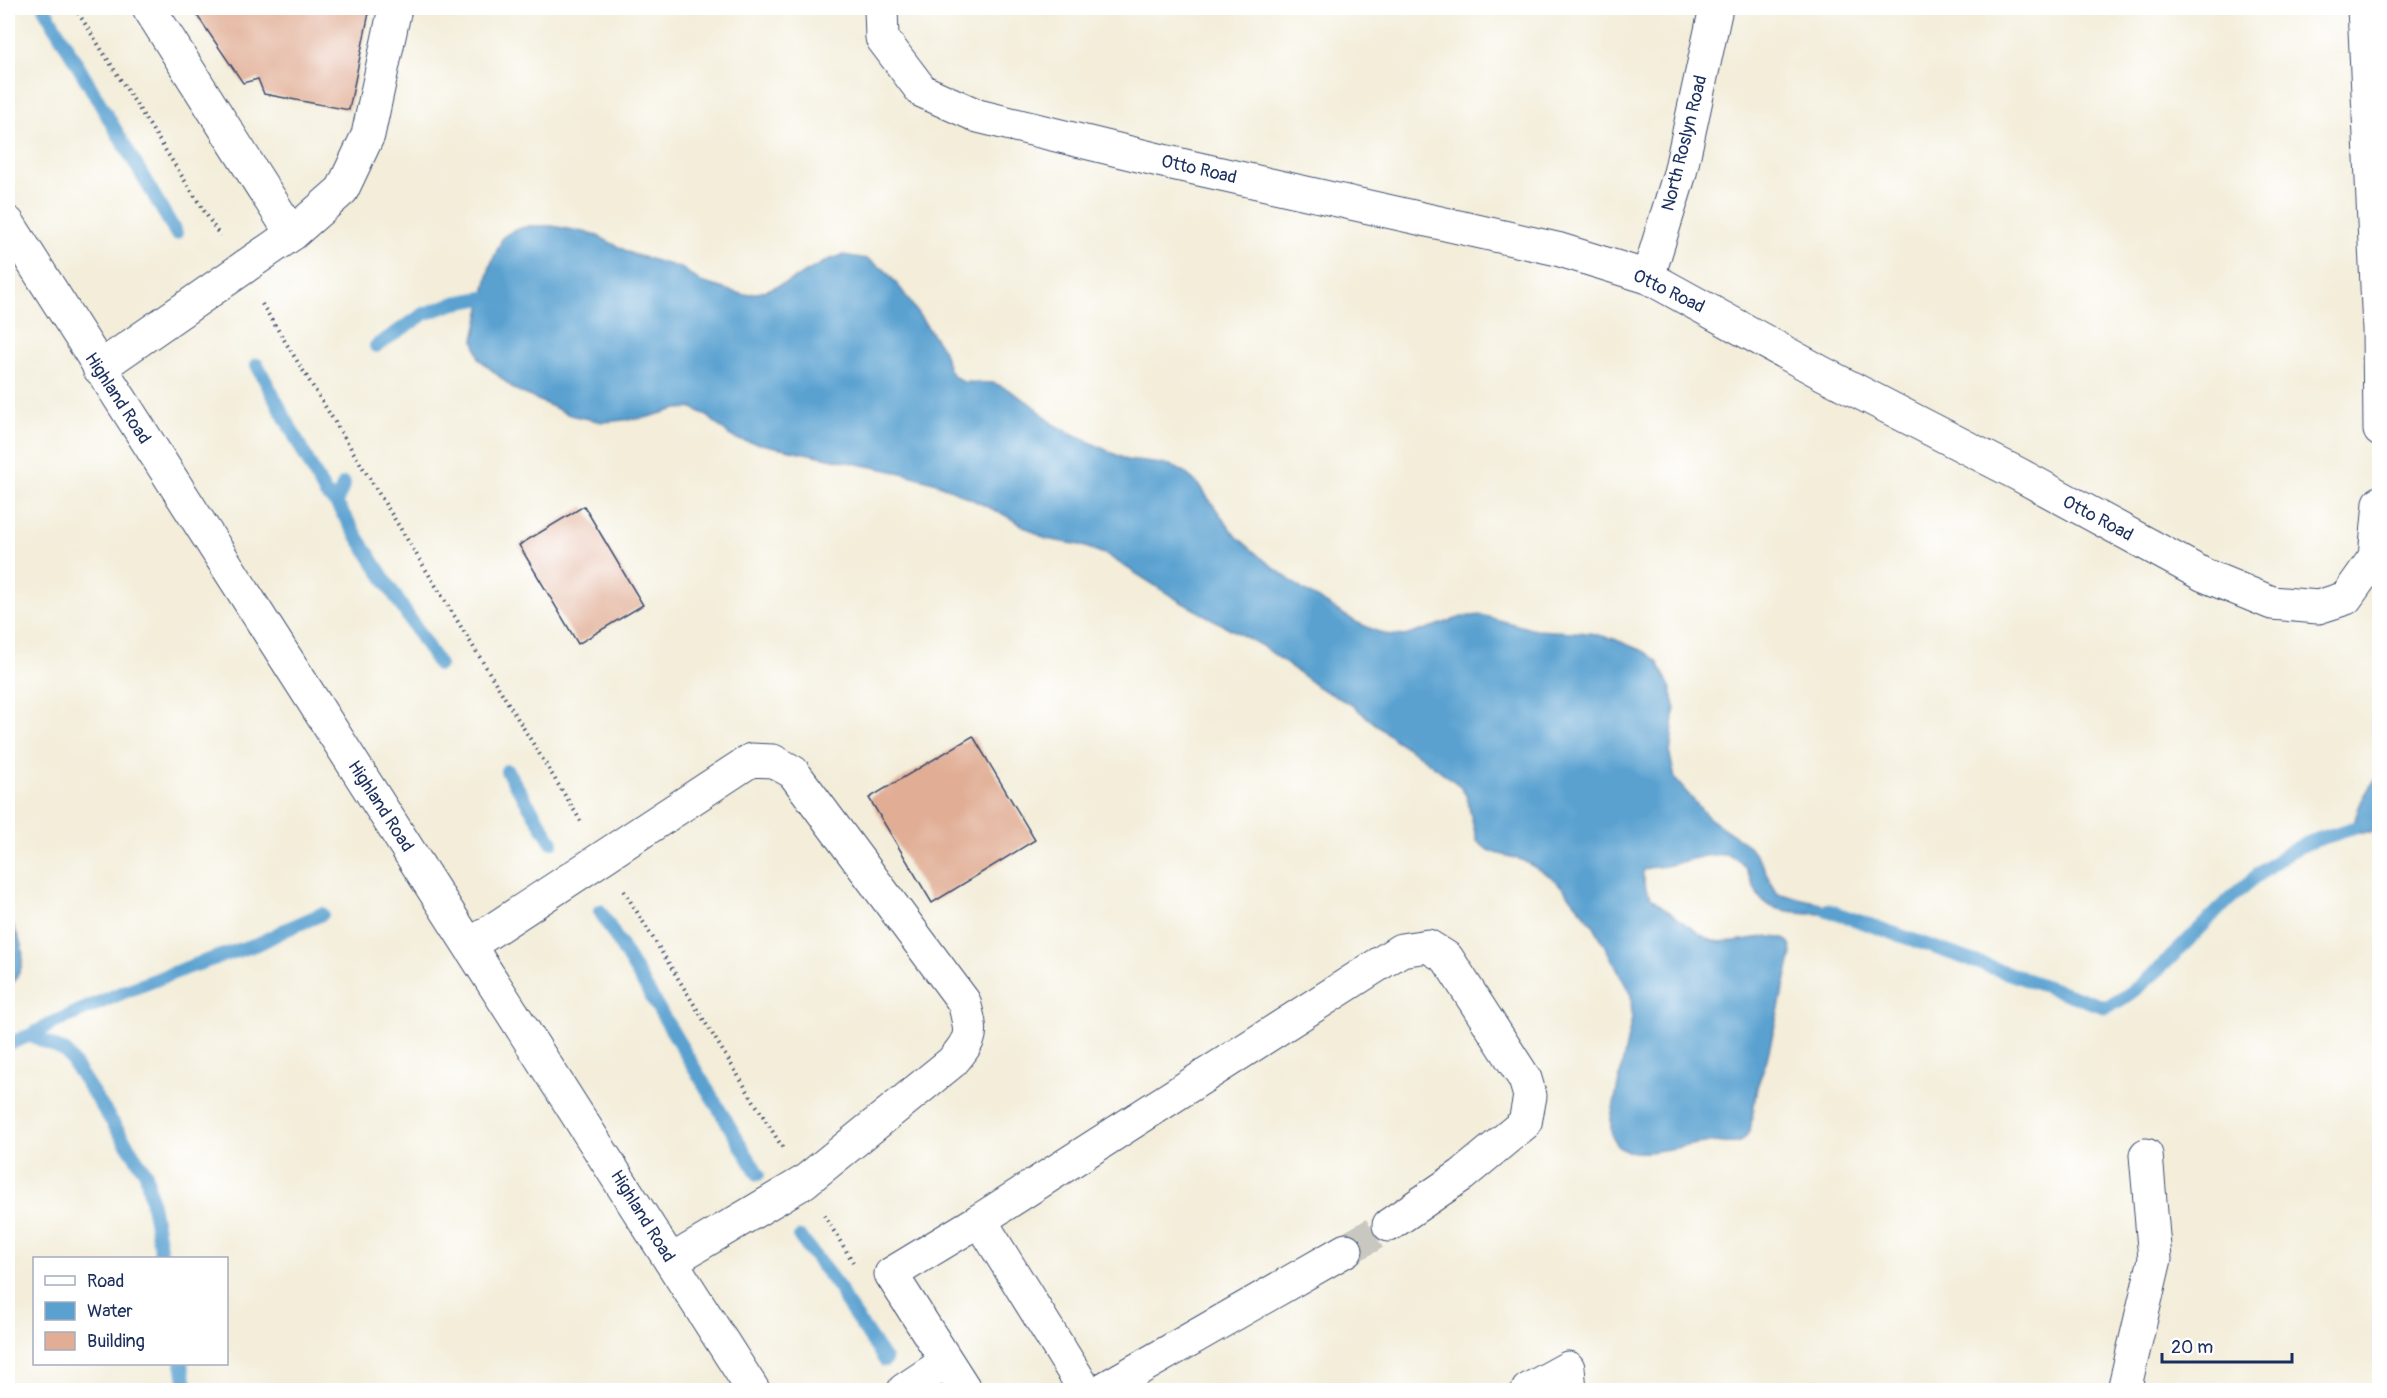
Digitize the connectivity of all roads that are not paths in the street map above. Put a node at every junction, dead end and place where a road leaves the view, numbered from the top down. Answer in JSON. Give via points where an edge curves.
{"nodes":[{"id":1,"x":148,"y":8,"type":"edge"},
{"id":2,"x":395,"y":8,"type":"edge"},
{"id":3,"x":1716,"y":8,"type":"edge"},
{"id":4,"x":2364,"y":8,"type":"edge"},
{"id":5,"x":881,"y":23,"type":"edge"},
{"id":6,"x":8,"y":223,"type":"edge"},
{"id":7,"x":292,"y":234,"type":"junction"},
{"id":8,"x":1648,"y":277,"type":"junction"},
{"id":9,"x":99,"y":368,"type":"junction"},
{"id":10,"x":2379,"y":430,"type":"edge"},
{"id":11,"x":2379,"y":503,"type":"edge"},
{"id":12,"x":470,"y":945,"type":"junction"},
{"id":13,"x":2145,"y":1155,"type":"dead end"},
{"id":14,"x":980,"y":1220,"type":"junction"},
{"id":15,"x":1389,"y":1225,"type":"tunnel mouth"},
{"id":16,"x":1346,"y":1250,"type":"tunnel mouth"},
{"id":17,"x":671,"y":1261,"type":"junction"},
{"id":18,"x":946,"y":1362,"type":"junction"},
{"id":19,"x":753,"y":1390,"type":"edge"},
{"id":20,"x":904,"y":1390,"type":"edge"},
{"id":21,"x":965,"y":1390,"type":"edge"},
{"id":22,"x":1085,"y":1390,"type":"edge"},
{"id":23,"x":1102,"y":1390,"type":"edge"},
{"id":24,"x":1528,"y":1390,"type":"edge"},
{"id":25,"x":1570,"y":1390,"type":"edge"},
{"id":26,"x":2124,"y":1390,"type":"edge"}],
"edges":[{"from":1,"to":7,"type":"main road"},
{"from":2,"to":7,"type":"main road","via":[[368,135],[342,190]]},
{"from":3,"to":8,"type":"main road","name":"North Roslyn Road","via":[[1680,173]]},
{"from":4,"to":10,"type":"main road","via":[[2379,328]]},
{"from":5,"to":8,"type":"main road","name":"Otto Road","via":[[922,91],[978,116],[1557,249]]},
{"from":6,"to":9,"type":"main road","name":"Highland Road"},
{"from":7,"to":9,"type":"main road"},
{"from":8,"to":11,"type":"main road","name":"Otto Road","via":[[2204,575],[2272,603],[2318,607],[2346,598],[2375,557]]},
{"from":9,"to":12,"type":"main road","name":"Highland Road"},
{"from":12,"to":17,"type":"main road","name":"Highland Road"},
{"from":12,"to":17,"type":"main road","via":[[752,760],[773,760],[793,772],[964,1002],[970,1026],[968,1043],[952,1062],[804,1182]]},
{"from":13,"to":26,"type":"main road","via":[[2155,1259]]},
{"from":14,"to":15,"type":"main road","via":[[1401,950],[1428,946],[1447,958],[1525,1079],[1530,1096],[1525,1123],[1462,1175]]},
{"from":14,"to":18,"type":"main road","via":[[891,1274]]},
{"from":14,"to":22,"type":"main road"},
{"from":16,"to":23,"type":"main road"},
{"from":17,"to":19,"type":"main road","name":"Highland Road"},
{"from":18,"to":20,"type":"main road"},
{"from":18,"to":21,"type":"main road"},
{"from":24,"to":25,"type":"main road","via":[[1568,1368]]}]}
